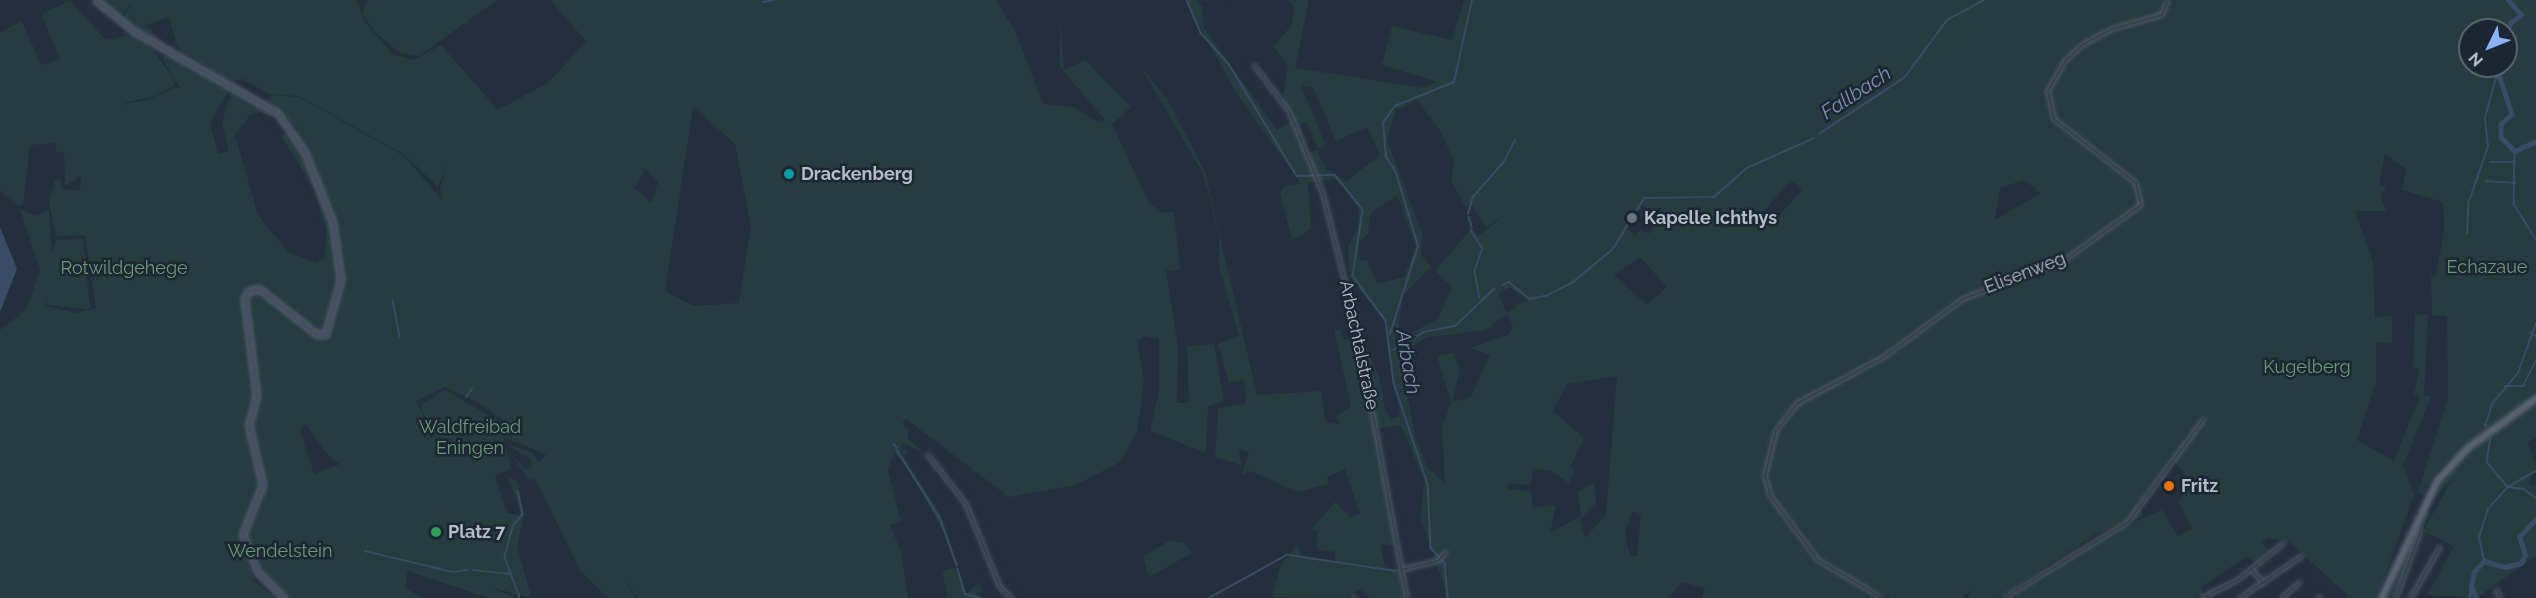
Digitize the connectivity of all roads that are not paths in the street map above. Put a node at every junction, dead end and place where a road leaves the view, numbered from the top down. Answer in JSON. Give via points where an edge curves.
{"nodes":[{"id":1,"x":96,"y":0,"type":"edge"},
{"id":2,"x":2168,"y":0,"type":"edge"},
{"id":3,"x":1254,"y":65,"type":"dead end"},
{"id":4,"x":2536,"y":398,"type":"edge"},
{"id":5,"x":2204,"y":419,"type":"dead end"},
{"id":6,"x":927,"y":454,"type":"dead end"},
{"id":7,"x":2421,"y":530,"type":"dead end"},
{"id":8,"x":2285,"y":542,"type":"dead end"},
{"id":9,"x":2440,"y":547,"type":"dead end"},
{"id":10,"x":1446,"y":552,"type":"dead end"},
{"id":11,"x":2302,"y":556,"type":"dead end"},
{"id":12,"x":1401,"y":570,"type":"junction"},
{"id":13,"x":2252,"y":570,"type":"junction"},
{"id":14,"x":2300,"y":582,"type":"dead end"},
{"id":15,"x":2264,"y":584,"type":"junction"},
{"id":16,"x":2496,"y":590,"type":"dead end"},
{"id":17,"x":284,"y":598,"type":"edge"},
{"id":18,"x":1012,"y":598,"type":"edge"},
{"id":19,"x":1407,"y":598,"type":"edge"},
{"id":20,"x":1882,"y":598,"type":"edge"},
{"id":21,"x":2004,"y":598,"type":"edge"},
{"id":22,"x":2202,"y":598,"type":"edge"},
{"id":23,"x":2240,"y":598,"type":"edge"},
{"id":24,"x":2282,"y":598,"type":"edge"},
{"id":25,"x":2381,"y":598,"type":"edge"},
{"id":26,"x":2396,"y":598,"type":"edge"},
{"id":27,"x":2411,"y":598,"type":"edge"},
{"id":28,"x":2501,"y":598,"type":"edge"}],
"edges":[{"from":1,"to":17,"type":"main road","via":[[134,31],[278,113],[305,153],[333,222],[341,280],[326,335],[317,335],[259,289],[248,292],[245,300],[257,396],[249,425],[263,484],[243,535],[258,572]]},
{"from":2,"to":20,"type":"street","name":"Elisenweg","via":[[2162,15],[2112,29],[2084,44],[2066,60],[2048,91],[2054,119],[2136,183],[2141,205],[2065,260],[1963,299],[1884,357],[1798,403],[1768,452],[1765,476],[1777,506],[1818,560],[1851,576]]},
{"from":3,"to":12,"type":"street","name":"Arbachtalstraße","via":[[1282,101],[1316,173],[1357,329]]},
{"from":4,"to":25,"type":"main road","via":[[2452,462],[2420,506]]},
{"from":5,"to":21,"type":"street","via":[[2135,512]]},
{"from":6,"to":18,"type":"street","via":[[966,504],[1000,586]]},
{"from":7,"to":26,"type":"street"},
{"from":8,"to":13,"type":"street"},
{"from":9,"to":27,"type":"street"},
{"from":10,"to":12,"type":"street","via":[[1438,561]]},
{"from":11,"to":15,"type":"street"},
{"from":12,"to":19,"type":"street","name":"Arbachtalstraße"},
{"from":13,"to":15,"type":"street"},
{"from":13,"to":22,"type":"street"},
{"from":14,"to":24,"type":"street"},
{"from":15,"to":23,"type":"street"},
{"from":16,"to":28,"type":"street"}]}
